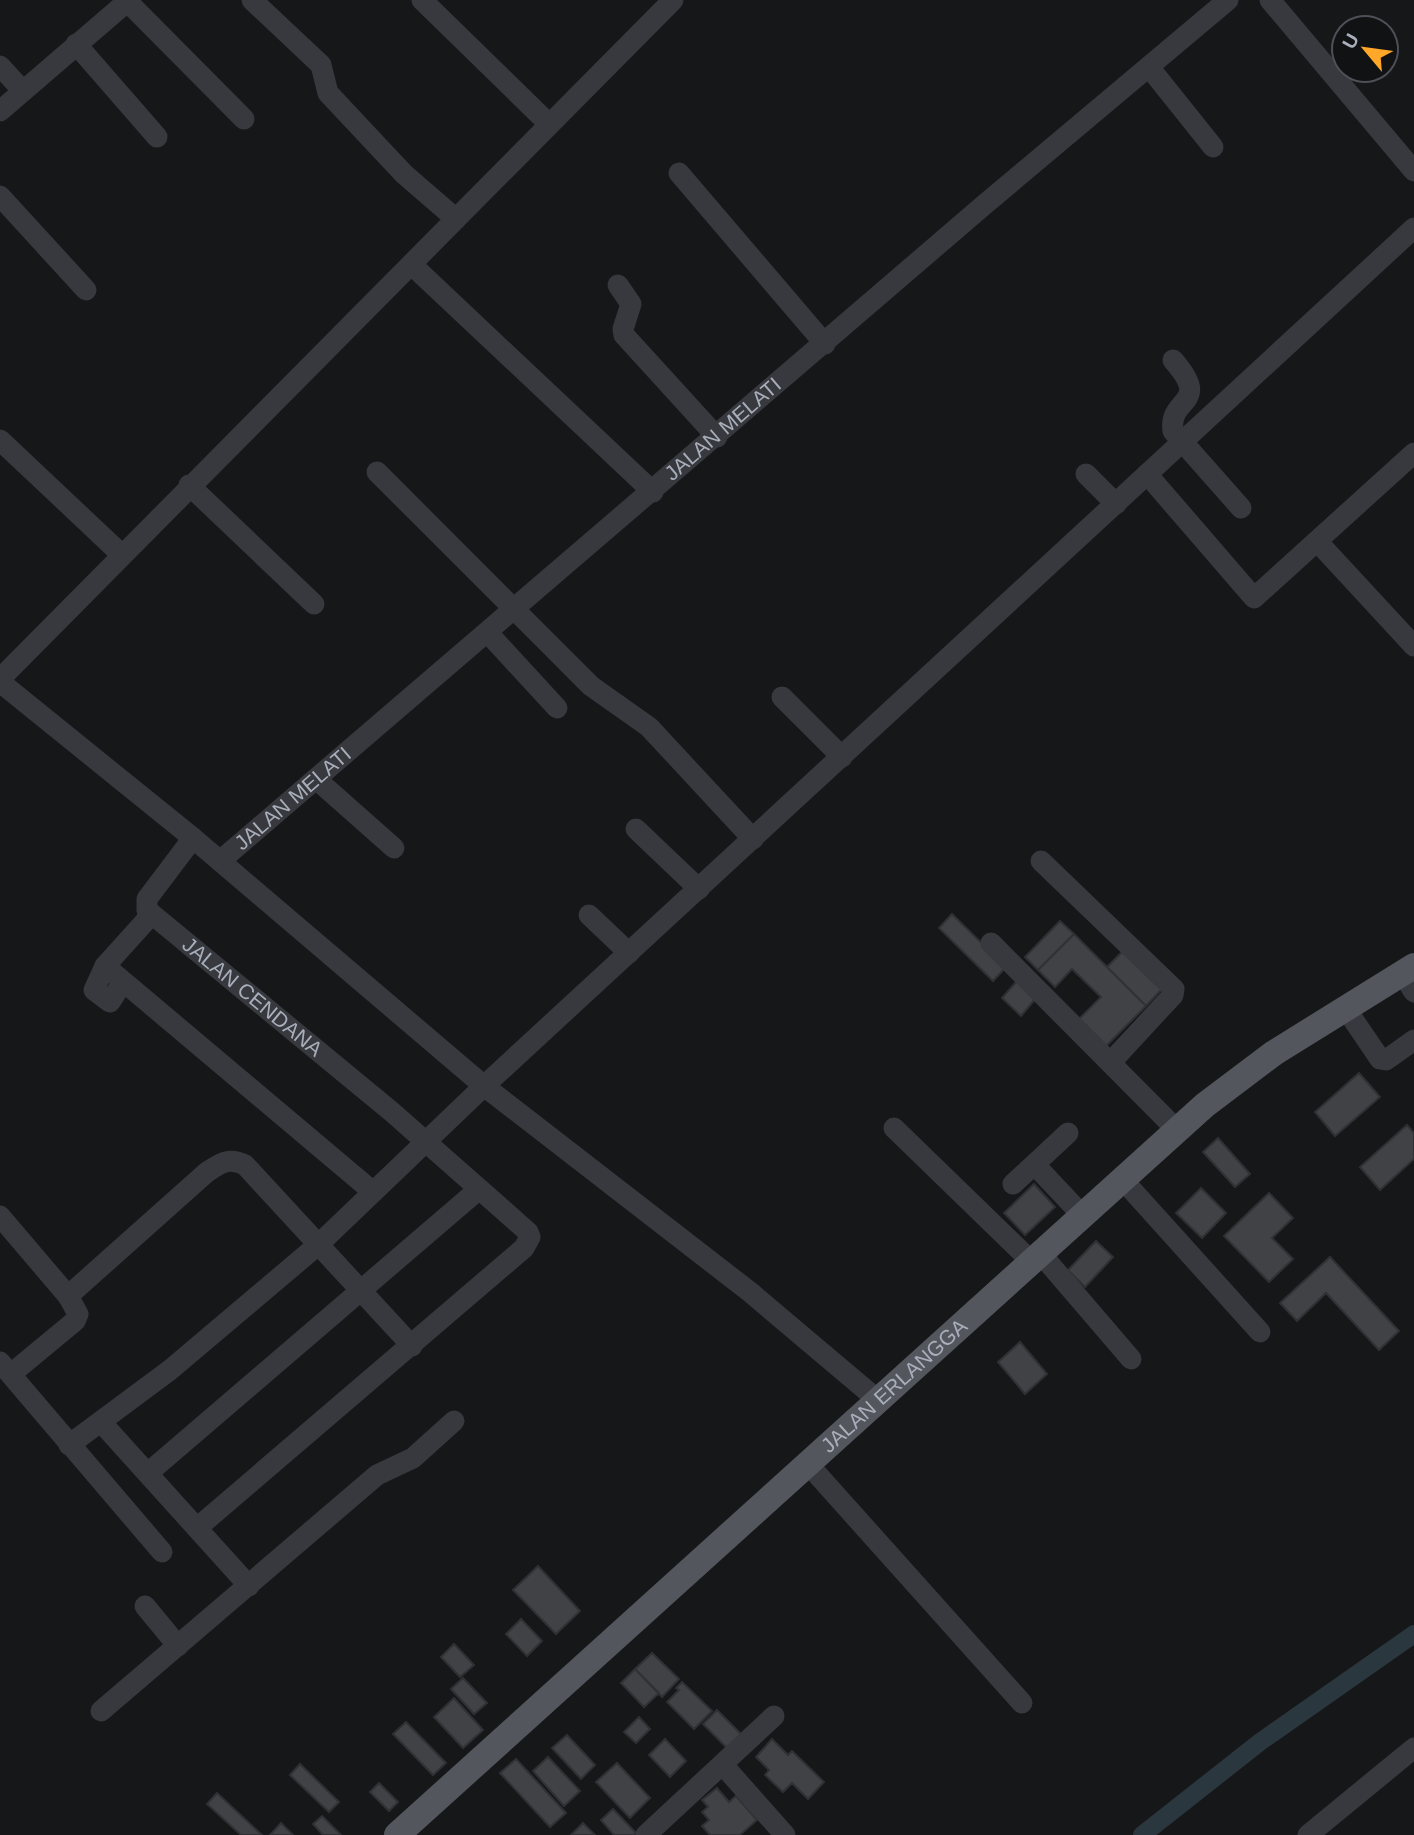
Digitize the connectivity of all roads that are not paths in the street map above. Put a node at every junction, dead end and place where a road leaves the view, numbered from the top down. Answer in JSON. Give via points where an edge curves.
{"nodes":[{"id":1,"x":252,"y":0,"type":"edge"},
{"id":2,"x":422,"y":0,"type":"edge"},
{"id":3,"x":673,"y":0,"type":"edge"},
{"id":4,"x":1228,"y":0,"type":"edge"},
{"id":5,"x":1270,"y":0,"type":"edge"},
{"id":6,"x":128,"y":1,"type":"edge"},
{"id":7,"x":76,"y":44,"type":"junction"},
{"id":8,"x":0,"y":66,"type":"edge"},
{"id":9,"x":1149,"y":67,"type":"junction"},
{"id":10,"x":23,"y":91,"type":"junction"},
{"id":11,"x":0,"y":111,"type":"edge"},
{"id":12,"x":244,"y":119,"type":"dead end"},
{"id":13,"x":549,"y":124,"type":"junction"},
{"id":14,"x":157,"y":137,"type":"dead end"},
{"id":15,"x":1213,"y":147,"type":"dead end"},
{"id":16,"x":1414,"y":171,"type":"edge"},
{"id":17,"x":679,"y":173,"type":"dead end"},
{"id":18,"x":0,"y":196,"type":"edge"},
{"id":19,"x":456,"y":219,"type":"junction"},
{"id":20,"x":1414,"y":228,"type":"edge"},
{"id":21,"x":412,"y":265,"type":"junction"},
{"id":22,"x":618,"y":285,"type":"dead end"},
{"id":23,"x":86,"y":290,"type":"dead end"},
{"id":24,"x":825,"y":344,"type":"junction"},
{"id":25,"x":1173,"y":360,"type":"dead end"},
{"id":26,"x":718,"y":437,"type":"junction"},
{"id":27,"x":0,"y":440,"type":"edge"},
{"id":28,"x":1183,"y":441,"type":"junction"},
{"id":29,"x":1414,"y":453,"type":"edge"},
{"id":30,"x":377,"y":472,"type":"dead end"},
{"id":31,"x":1086,"y":474,"type":"dead end"},
{"id":32,"x":1147,"y":474,"type":"junction"},
{"id":33,"x":189,"y":485,"type":"junction"},
{"id":34,"x":653,"y":492,"type":"junction"},
{"id":35,"x":1116,"y":504,"type":"junction"},
{"id":36,"x":1241,"y":508,"type":"dead end"},
{"id":37,"x":1318,"y":541,"type":"junction"},
{"id":38,"x":121,"y":554,"type":"junction"},
{"id":39,"x":314,"y":604,"type":"dead end"},
{"id":40,"x":516,"y":609,"type":"junction"},
{"id":41,"x":488,"y":633,"type":"junction"},
{"id":42,"x":1414,"y":646,"type":"edge"},
{"id":43,"x":0,"y":680,"type":"edge"},
{"id":44,"x":782,"y":697,"type":"dead end"},
{"id":45,"x":557,"y":708,"type":"dead end"},
{"id":46,"x":842,"y":757,"type":"junction"},
{"id":47,"x":316,"y":779,"type":"junction"},
{"id":48,"x":636,"y":829,"type":"dead end"},
{"id":49,"x":193,"y":838,"type":"junction"},
{"id":50,"x":753,"y":839,"type":"junction"},
{"id":51,"x":394,"y":848,"type":"dead end"},
{"id":52,"x":220,"y":861,"type":"junction"},
{"id":53,"x":1041,"y":861,"type":"dead end"},
{"id":54,"x":699,"y":889,"type":"junction"},
{"id":55,"x":151,"y":915,"type":"junction"},
{"id":56,"x":589,"y":915,"type":"dead end"},
{"id":57,"x":991,"y":943,"type":"dead end"},
{"id":58,"x":629,"y":953,"type":"junction"},
{"id":59,"x":1410,"y":977,"type":"edge"},
{"id":60,"x":1346,"y":1009,"type":"junction"},
{"id":61,"x":1414,"y":1040,"type":"edge"},
{"id":62,"x":1111,"y":1062,"type":"junction"},
{"id":63,"x":490,"y":1090,"type":"junction"},
{"id":64,"x":894,"y":1128,"type":"dead end"},
{"id":65,"x":1177,"y":1130,"type":"junction"},
{"id":66,"x":1068,"y":1133,"type":"dead end"},
{"id":67,"x":430,"y":1147,"type":"junction"},
{"id":68,"x":1035,"y":1165,"type":"junction"},
{"id":69,"x":1122,"y":1181,"type":"junction"},
{"id":70,"x":1013,"y":1184,"type":"dead end"},
{"id":71,"x":478,"y":1190,"type":"junction"},
{"id":72,"x":372,"y":1191,"type":"junction"},
{"id":73,"x":0,"y":1216,"type":"edge"},
{"id":74,"x":1083,"y":1216,"type":"junction"},
{"id":75,"x":319,"y":1244,"type":"junction"},
{"id":76,"x":1037,"y":1258,"type":"junction"},
{"id":77,"x":360,"y":1293,"type":"junction"},
{"id":78,"x":68,"y":1296,"type":"junction"},
{"id":79,"x":1260,"y":1332,"type":"dead end"},
{"id":80,"x":412,"y":1346,"type":"junction"},
{"id":81,"x":1131,"y":1359,"type":"dead end"},
{"id":82,"x":6,"y":1368,"type":"edge"},
{"id":83,"x":879,"y":1401,"type":"junction"},
{"id":84,"x":454,"y":1421,"type":"dead end"},
{"id":85,"x":101,"y":1422,"type":"junction"},
{"id":86,"x":69,"y":1445,"type":"junction"},
{"id":87,"x":808,"y":1464,"type":"junction"},
{"id":88,"x":148,"y":1473,"type":"junction"},
{"id":89,"x":197,"y":1528,"type":"junction"},
{"id":90,"x":162,"y":1552,"type":"dead end"},
{"id":91,"x":249,"y":1586,"type":"junction"},
{"id":92,"x":145,"y":1606,"type":"dead end"},
{"id":93,"x":178,"y":1646,"type":"junction"},
{"id":94,"x":1021,"y":1703,"type":"dead end"},
{"id":95,"x":101,"y":1711,"type":"dead end"},
{"id":96,"x":774,"y":1716,"type":"dead end"},
{"id":97,"x":1414,"y":1748,"type":"edge"},
{"id":98,"x":723,"y":1765,"type":"junction"},
{"id":99,"x":410,"y":1831,"type":"edge"},
{"id":100,"x":654,"y":1833,"type":"edge"},
{"id":101,"x":785,"y":1835,"type":"edge"},
{"id":102,"x":1308,"y":1835,"type":"edge"}],
"edges":[{"from":1,"to":19,"type":"street","via":[[321,65],[328,93],[337,103],[404,174]]},
{"from":2,"to":13,"type":"street"},
{"from":3,"to":13,"type":"street"},
{"from":4,"to":9,"type":"street","name":"JALAN MELATI"},
{"from":5,"to":16,"type":"street"},
{"from":6,"to":7,"type":"street"},
{"from":6,"to":12,"type":"street"},
{"from":7,"to":10,"type":"street"},
{"from":7,"to":14,"type":"street"},
{"from":8,"to":10,"type":"street"},
{"from":9,"to":15,"type":"street"},
{"from":9,"to":24,"type":"street","name":"JALAN MELATI"},
{"from":10,"to":11,"type":"street"},
{"from":13,"to":19,"type":"street"},
{"from":17,"to":24,"type":"street"},
{"from":18,"to":23,"type":"street"},
{"from":19,"to":21,"type":"street"},
{"from":20,"to":28,"type":"street"},
{"from":21,"to":33,"type":"street"},
{"from":21,"to":34,"type":"street"},
{"from":22,"to":26,"type":"street","via":[[631,304],[624,335]]},
{"from":24,"to":26,"type":"street","name":"JALAN MELATI"},
{"from":25,"to":28,"type":"street","via":[[1191,386],[1172,427]]},
{"from":26,"to":34,"type":"street","name":"JALAN MELATI"},
{"from":27,"to":38,"type":"street"},
{"from":28,"to":32,"type":"street"},
{"from":28,"to":36,"type":"street"},
{"from":29,"to":37,"type":"street"},
{"from":30,"to":40,"type":"street"},
{"from":31,"to":35,"type":"street"},
{"from":32,"to":35,"type":"street"},
{"from":32,"to":37,"type":"street","via":[[1254,598]]},
{"from":33,"to":38,"type":"street"},
{"from":33,"to":39,"type":"street"},
{"from":34,"to":40,"type":"street","name":"JALAN MELATI"},
{"from":35,"to":46,"type":"street"},
{"from":37,"to":42,"type":"street"},
{"from":38,"to":43,"type":"street"},
{"from":40,"to":41,"type":"street","name":"JALAN MELATI"},
{"from":40,"to":50,"type":"street","via":[[592,686],[649,727]]},
{"from":41,"to":45,"type":"street"},
{"from":41,"to":47,"type":"street","name":"JALAN MELATI"},
{"from":43,"to":49,"type":"street"},
{"from":44,"to":46,"type":"street"},
{"from":46,"to":50,"type":"street"},
{"from":47,"to":51,"type":"street"},
{"from":47,"to":52,"type":"street","name":"JALAN MELATI"},
{"from":48,"to":54,"type":"street"},
{"from":49,"to":52,"type":"street"},
{"from":49,"to":55,"type":"street","via":[[147,899]]},
{"from":50,"to":54,"type":"street"},
{"from":52,"to":63,"type":"street"},
{"from":53,"to":62,"type":"street","via":[[1174,989]]},
{"from":54,"to":58,"type":"street"},
{"from":55,"to":67,"type":"street","name":"JALAN CENDANA"},
{"from":55,"to":72,"type":"street","via":[[105,967]]},
{"from":56,"to":58,"type":"street"},
{"from":57,"to":62,"type":"street"},
{"from":58,"to":63,"type":"street"},
{"from":59,"to":60,"type":"main road","name":"JALAN ERLANGGA"},
{"from":60,"to":61,"type":"street","via":[[1380,1059],[1386,1060]]},
{"from":60,"to":65,"type":"main road","name":"JALAN ERLANGGA","via":[[1238,1078]]},
{"from":62,"to":65,"type":"street"},
{"from":63,"to":67,"type":"street"},
{"from":63,"to":83,"type":"street","via":[[750,1292]]},
{"from":64,"to":76,"type":"street"},
{"from":65,"to":69,"type":"main road","name":"JALAN ERLANGGA"},
{"from":66,"to":68,"type":"street"},
{"from":67,"to":71,"type":"street","name":"JALAN CENDANA"},
{"from":67,"to":72,"type":"street"},
{"from":68,"to":70,"type":"street"},
{"from":68,"to":74,"type":"street"},
{"from":69,"to":74,"type":"main road","name":"JALAN ERLANGGA"},
{"from":69,"to":79,"type":"street"},
{"from":71,"to":77,"type":"street"},
{"from":71,"to":80,"type":"street","name":"JALAN CENDANA","via":[[528,1232],[528,1242]]},
{"from":72,"to":75,"type":"street"},
{"from":73,"to":78,"type":"street"},
{"from":74,"to":76,"type":"main road","name":"JALAN ERLANGGA"},
{"from":75,"to":77,"type":"street"},
{"from":75,"to":78,"type":"street","via":[[245,1166],[236,1160],[222,1162]]},
{"from":75,"to":85,"type":"street","via":[[263,1295]]},
{"from":76,"to":81,"type":"street"},
{"from":76,"to":83,"type":"main road","name":"JALAN ERLANGGA"},
{"from":77,"to":80,"type":"street"},
{"from":77,"to":88,"type":"street"},
{"from":78,"to":82,"type":"street","via":[[77,1309],[75,1321]]},
{"from":80,"to":89,"type":"street","name":"JALAN CENDANA"},
{"from":82,"to":86,"type":"street"},
{"from":83,"to":87,"type":"main road","name":"JALAN ERLANGGA"},
{"from":84,"to":91,"type":"street","via":[[413,1458],[377,1475]]},
{"from":85,"to":86,"type":"street"},
{"from":85,"to":88,"type":"street"},
{"from":86,"to":90,"type":"street"},
{"from":87,"to":94,"type":"street"},
{"from":87,"to":99,"type":"main road","name":"JALAN ERLANGGA"},
{"from":88,"to":89,"type":"street"},
{"from":89,"to":91,"type":"street"},
{"from":91,"to":93,"type":"street"},
{"from":92,"to":93,"type":"street"},
{"from":93,"to":95,"type":"street"},
{"from":96,"to":98,"type":"street"},
{"from":97,"to":102,"type":"street"},
{"from":98,"to":100,"type":"street"},
{"from":98,"to":101,"type":"street"}]}
